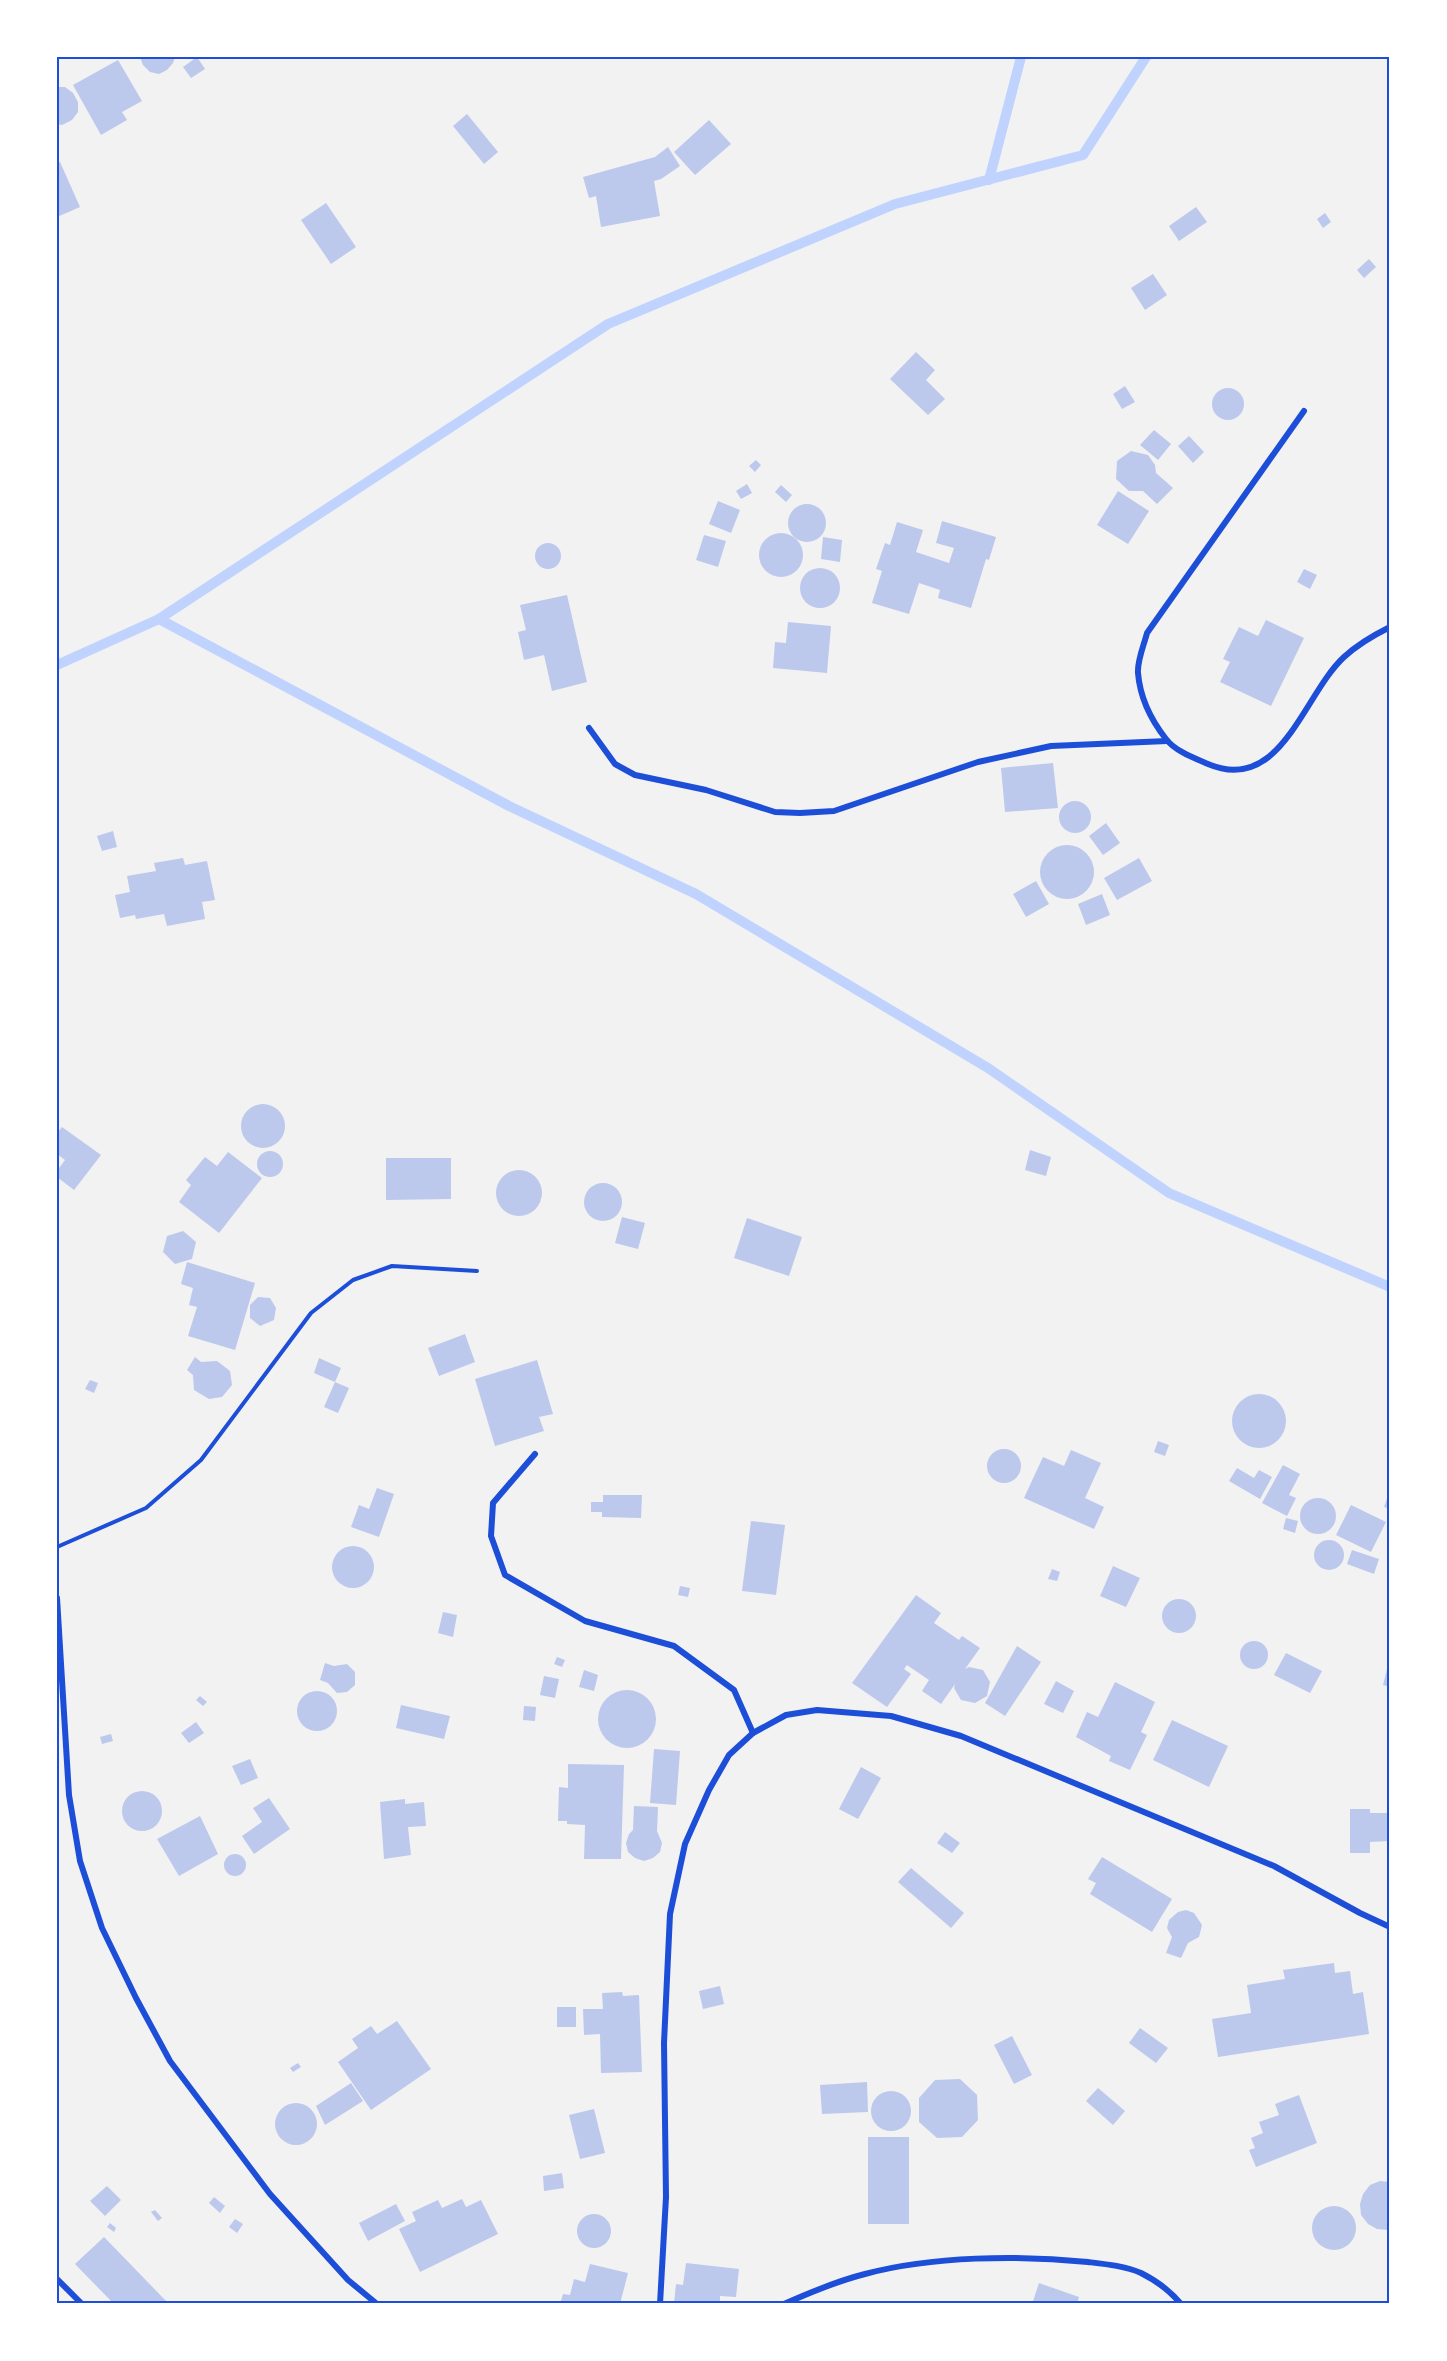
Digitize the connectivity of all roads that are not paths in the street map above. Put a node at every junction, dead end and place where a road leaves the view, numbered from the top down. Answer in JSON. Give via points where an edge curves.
{"nodes":[{"id":1,"x":1304,"y":411,"type":"dead end"},
{"id":2,"x":1390,"y":627,"type":"edge"},
{"id":3,"x":590,"y":728,"type":"dead end"},
{"id":4,"x":1167,"y":741,"type":"junction"},
{"id":5,"x":535,"y":1454,"type":"dead end"},
{"id":6,"x":57,"y":1598,"type":"edge"},
{"id":7,"x":753,"y":1733,"type":"junction"},
{"id":8,"x":1390,"y":1927,"type":"edge"},
{"id":9,"x":57,"y":2278,"type":"edge"},
{"id":10,"x":82,"y":2304,"type":"edge"},
{"id":11,"x":377,"y":2304,"type":"edge"},
{"id":12,"x":660,"y":2304,"type":"edge"},
{"id":13,"x":784,"y":2304,"type":"edge"},
{"id":14,"x":1181,"y":2304,"type":"edge"}],
"edges":[{"from":1,"to":4,"type":"street","via":[[1147,633],[1137,671],[1146,709]]},
{"from":2,"to":4,"type":"street","via":[[1343,657],[1278,750],[1260,765],[1221,770]]},
{"from":3,"to":4,"type":"street","via":[[615,764],[635,775],[706,790],[775,812],[800,813],[834,811],[978,762],[1051,746]]},
{"from":5,"to":7,"type":"street","via":[[493,1503],[491,1536],[505,1575],[585,1621],[674,1646],[734,1690]]},
{"from":6,"to":11,"type":"street","via":[[69,1796],[80,1861],[102,1928],[170,2061],[270,2194],[348,2280]]},
{"from":7,"to":8,"type":"street","via":[[786,1715],[817,1710],[891,1716],[961,1736],[1274,1866]]},
{"from":7,"to":12,"type":"street","via":[[729,1755],[709,1790],[686,1844],[670,1914],[664,2043],[666,2197]]},
{"from":9,"to":10,"type":"street"},
{"from":13,"to":14,"type":"street","via":[[867,2273],[949,2260],[1049,2258],[1112,2265],[1142,2273]]}]}
